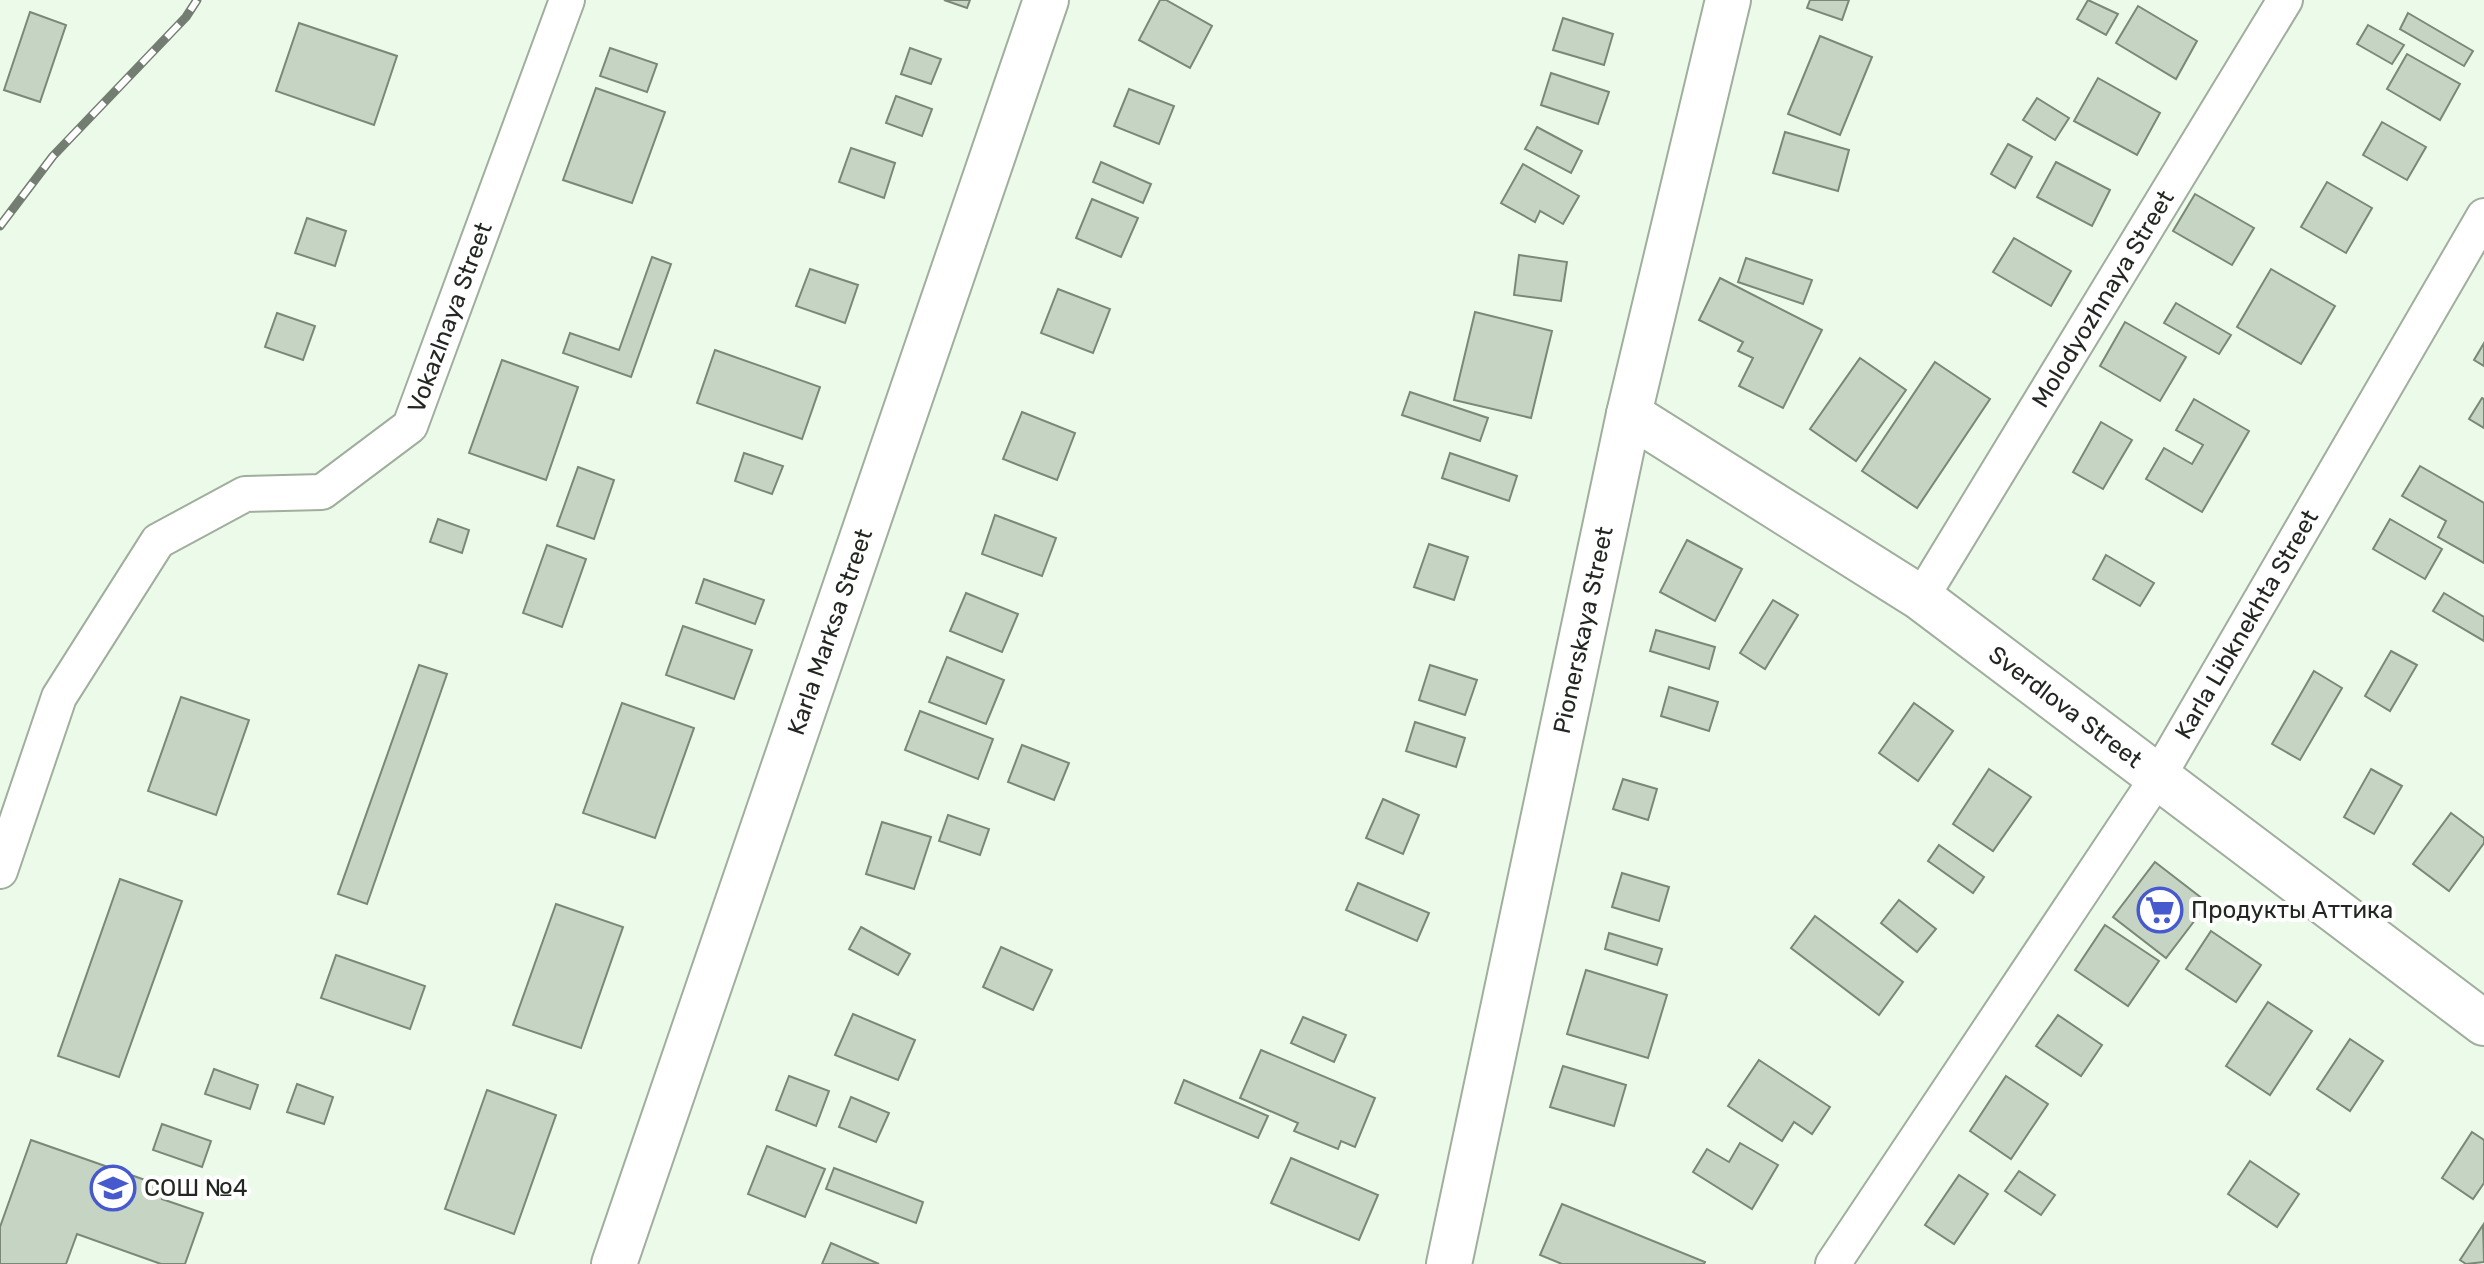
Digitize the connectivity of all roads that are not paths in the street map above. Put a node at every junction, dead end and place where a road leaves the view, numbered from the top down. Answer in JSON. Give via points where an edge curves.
{"nodes":[{"id":1,"x":567,"y":0,"type":"edge"},
{"id":2,"x":1046,"y":0,"type":"edge"},
{"id":3,"x":1728,"y":0,"type":"edge"},
{"id":4,"x":2285,"y":0,"type":"edge"},
{"id":5,"x":2484,"y":216,"type":"edge"},
{"id":6,"x":1629,"y":414,"type":"junction"},
{"id":7,"x":1921,"y":598,"type":"junction"},
{"id":8,"x":2158,"y":777,"type":"junction"},
{"id":9,"x":0,"y":871,"type":"edge"},
{"id":10,"x":2484,"y":1023,"type":"edge"},
{"id":11,"x":614,"y":1264,"type":"edge"},
{"id":12,"x":1449,"y":1264,"type":"edge"},
{"id":13,"x":1833,"y":1264,"type":"edge"}],
"edges":[{"from":1,"to":9,"type":"street","name":"Vokazlnaya Street","via":[[410,426],[322,492],[245,494],[158,541],[59,697]]},
{"from":2,"to":11,"type":"street","name":"Karla Marksa Street"},
{"from":3,"to":6,"type":"street","name":"Pionerskaya Street"},
{"from":4,"to":7,"type":"street","name":"Molodyozhnaya Street"},
{"from":5,"to":8,"type":"street","name":"Karla Libknekhta Street"},
{"from":6,"to":7,"type":"street","name":"Sverdlova Street"},
{"from":6,"to":12,"type":"street","name":"Pionerskaya Street"},
{"from":7,"to":8,"type":"street","name":"Sverdlova Street"},
{"from":8,"to":10,"type":"street","name":"Sverdlova Street"},
{"from":8,"to":13,"type":"street","name":"Karla Libknekhta Street"}]}
